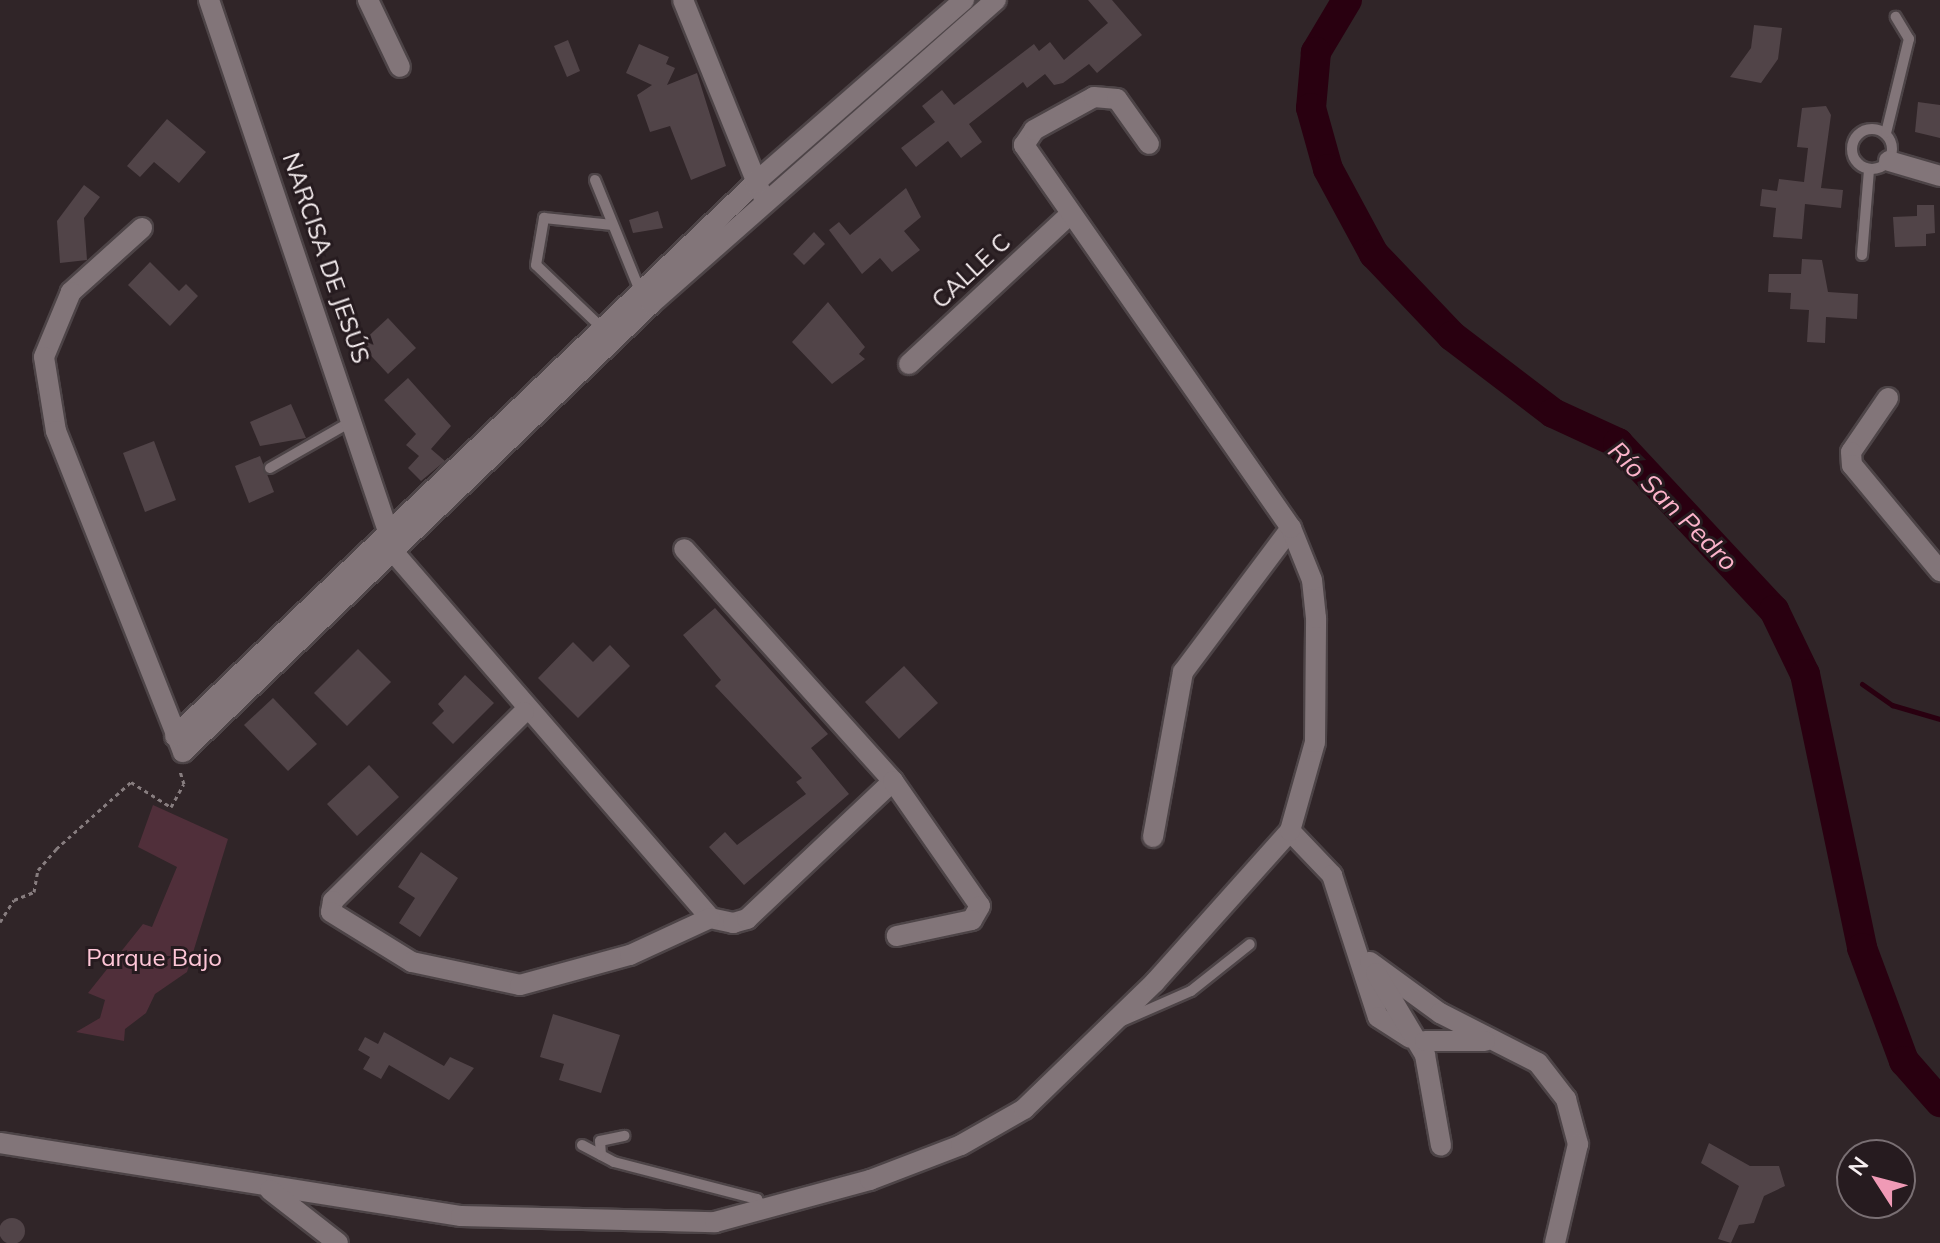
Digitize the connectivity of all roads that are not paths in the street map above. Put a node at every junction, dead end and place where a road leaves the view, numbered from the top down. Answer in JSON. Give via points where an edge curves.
{"nodes":[{"id":1,"x":209,"y":0,"type":"edge"},
{"id":2,"x":368,"y":0,"type":"edge"},
{"id":3,"x":683,"y":0,"type":"edge"},
{"id":4,"x":964,"y":0,"type":"edge"},
{"id":5,"x":996,"y":0,"type":"edge"},
{"id":6,"x":1896,"y":17,"type":"dead end"},
{"id":7,"x":400,"y":67,"type":"dead end"},
{"id":8,"x":1886,"y":133,"type":"junction"},
{"id":9,"x":1149,"y":144,"type":"dead end"},
{"id":10,"x":1889,"y":161,"type":"junction"},
{"id":11,"x":1869,"y":170,"type":"junction"},
{"id":12,"x":1940,"y":176,"type":"edge"},
{"id":13,"x":595,"y":180,"type":"dead end"},
{"id":14,"x":760,"y":192,"type":"junction"},
{"id":15,"x":1068,"y":216,"type":"junction"},
{"id":16,"x":613,"y":225,"type":"junction"},
{"id":17,"x":142,"y":228,"type":"dead end"},
{"id":18,"x":1862,"y":255,"type":"dead end"},
{"id":19,"x":646,"y":298,"type":"junction"},
{"id":20,"x":602,"y":328,"type":"junction"},
{"id":21,"x":909,"y":364,"type":"dead end"},
{"id":22,"x":1888,"y":398,"type":"dead end"},
{"id":23,"x":354,"y":419,"type":"junction"},
{"id":24,"x":270,"y":468,"type":"dead end"},
{"id":25,"x":1291,"y":528,"type":"junction"},
{"id":26,"x":390,"y":535,"type":"junction"},
{"id":27,"x":684,"y":549,"type":"dead end"},
{"id":28,"x":396,"y":555,"type":"junction"},
{"id":29,"x":1940,"y":571,"type":"edge"},
{"id":30,"x":524,"y":712,"type":"junction"},
{"id":31,"x":179,"y":744,"type":"junction"},
{"id":32,"x":893,"y":781,"type":"junction"},
{"id":33,"x":1290,"y":831,"type":"junction"},
{"id":34,"x":1153,"y":837,"type":"dead end"},
{"id":35,"x":710,"y":918,"type":"junction"},
{"id":36,"x":897,"y":936,"type":"dead end"},
{"id":37,"x":1358,"y":943,"type":"junction"},
{"id":38,"x":1250,"y":944,"type":"dead end"},
{"id":39,"x":1370,"y":962,"type":"junction"},
{"id":40,"x":1114,"y":1024,"type":"junction"},
{"id":41,"x":1489,"y":1041,"type":"junction"},
{"id":42,"x":624,"y":1136,"type":"dead end"},
{"id":43,"x":0,"y":1143,"type":"edge"},
{"id":44,"x":582,"y":1145,"type":"dead end"},
{"id":45,"x":1441,"y":1146,"type":"dead end"},
{"id":46,"x":601,"y":1155,"type":"junction"},
{"id":47,"x":270,"y":1190,"type":"junction"},
{"id":48,"x":763,"y":1212,"type":"junction"},
{"id":49,"x":338,"y":1243,"type":"edge"},
{"id":50,"x":1555,"y":1243,"type":"edge"}],
"edges":[{"from":1,"to":23,"type":"street","name":"NARCISA DE JESÚS"},
{"from":2,"to":7,"type":"street"},
{"from":3,"to":14,"type":"street"},
{"from":4,"to":14,"type":"street"},
{"from":5,"to":14,"type":"street"},
{"from":6,"to":8,"type":"lane","via":[[1909,39]]},
{"from":8,"to":10,"type":"lane"},
{"from":8,"to":11,"type":"lane","via":[[1864,130],[1854,141],[1852,155]]},
{"from":9,"to":15,"type":"street","via":[[1117,99],[1079,101],[1034,130],[1024,145],[1027,158]]},
{"from":10,"to":11,"type":"lane"},
{"from":10,"to":12,"type":"street"},
{"from":11,"to":18,"type":"lane"},
{"from":13,"to":16,"type":"lane"},
{"from":14,"to":19,"type":"street"},
{"from":15,"to":21,"type":"street","name":"CALLE C"},
{"from":15,"to":25,"type":"street"},
{"from":16,"to":19,"type":"lane"},
{"from":16,"to":20,"type":"lane","via":[[544,218],[536,265]]},
{"from":17,"to":31,"type":"street","via":[[71,292],[44,357],[56,431]]},
{"from":19,"to":20,"type":"street"},
{"from":19,"to":28,"type":"street"},
{"from":20,"to":26,"type":"street"},
{"from":22,"to":29,"type":"street","via":[[1851,452],[1852,465]]},
{"from":23,"to":24,"type":"lane"},
{"from":23,"to":26,"type":"street","name":"NARCISA DE JESÚS"},
{"from":25,"to":33,"type":"street","via":[[1312,580],[1316,618],[1315,742]]},
{"from":25,"to":34,"type":"street","via":[[1183,672]]},
{"from":26,"to":28,"type":"street","name":"NARCISA DE JESÚS"},
{"from":26,"to":31,"type":"street"},
{"from":27,"to":32,"type":"street"},
{"from":28,"to":30,"type":"street"},
{"from":28,"to":31,"type":"street"},
{"from":30,"to":35,"type":"street"},
{"from":30,"to":35,"type":"street","via":[[333,901],[331,912],[412,962],[520,985],[630,955]]},
{"from":32,"to":35,"type":"street","via":[[747,919]]},
{"from":32,"to":36,"type":"street","via":[[980,906],[972,920]]},
{"from":33,"to":37,"type":"street","via":[[1332,875]]},
{"from":33,"to":40,"type":"street"},
{"from":37,"to":39,"type":"street"},
{"from":37,"to":41,"type":"street","via":[[1378,1017],[1418,1039]]},
{"from":38,"to":40,"type":"lane","via":[[1191,991]]},
{"from":39,"to":41,"type":"street"},
{"from":39,"to":45,"type":"street","via":[[1425,1055]]},
{"from":40,"to":48,"type":"street","via":[[1024,1109],[961,1145]]},
{"from":41,"to":50,"type":"street","via":[[1538,1063],[1566,1099],[1578,1144]]},
{"from":42,"to":46,"type":"lane","via":[[600,1141]]},
{"from":43,"to":47,"type":"street"},
{"from":44,"to":46,"type":"lane"},
{"from":46,"to":48,"type":"lane","via":[[757,1199]]},
{"from":47,"to":48,"type":"street","via":[[461,1216],[715,1222]]},
{"from":47,"to":49,"type":"street"}]}
